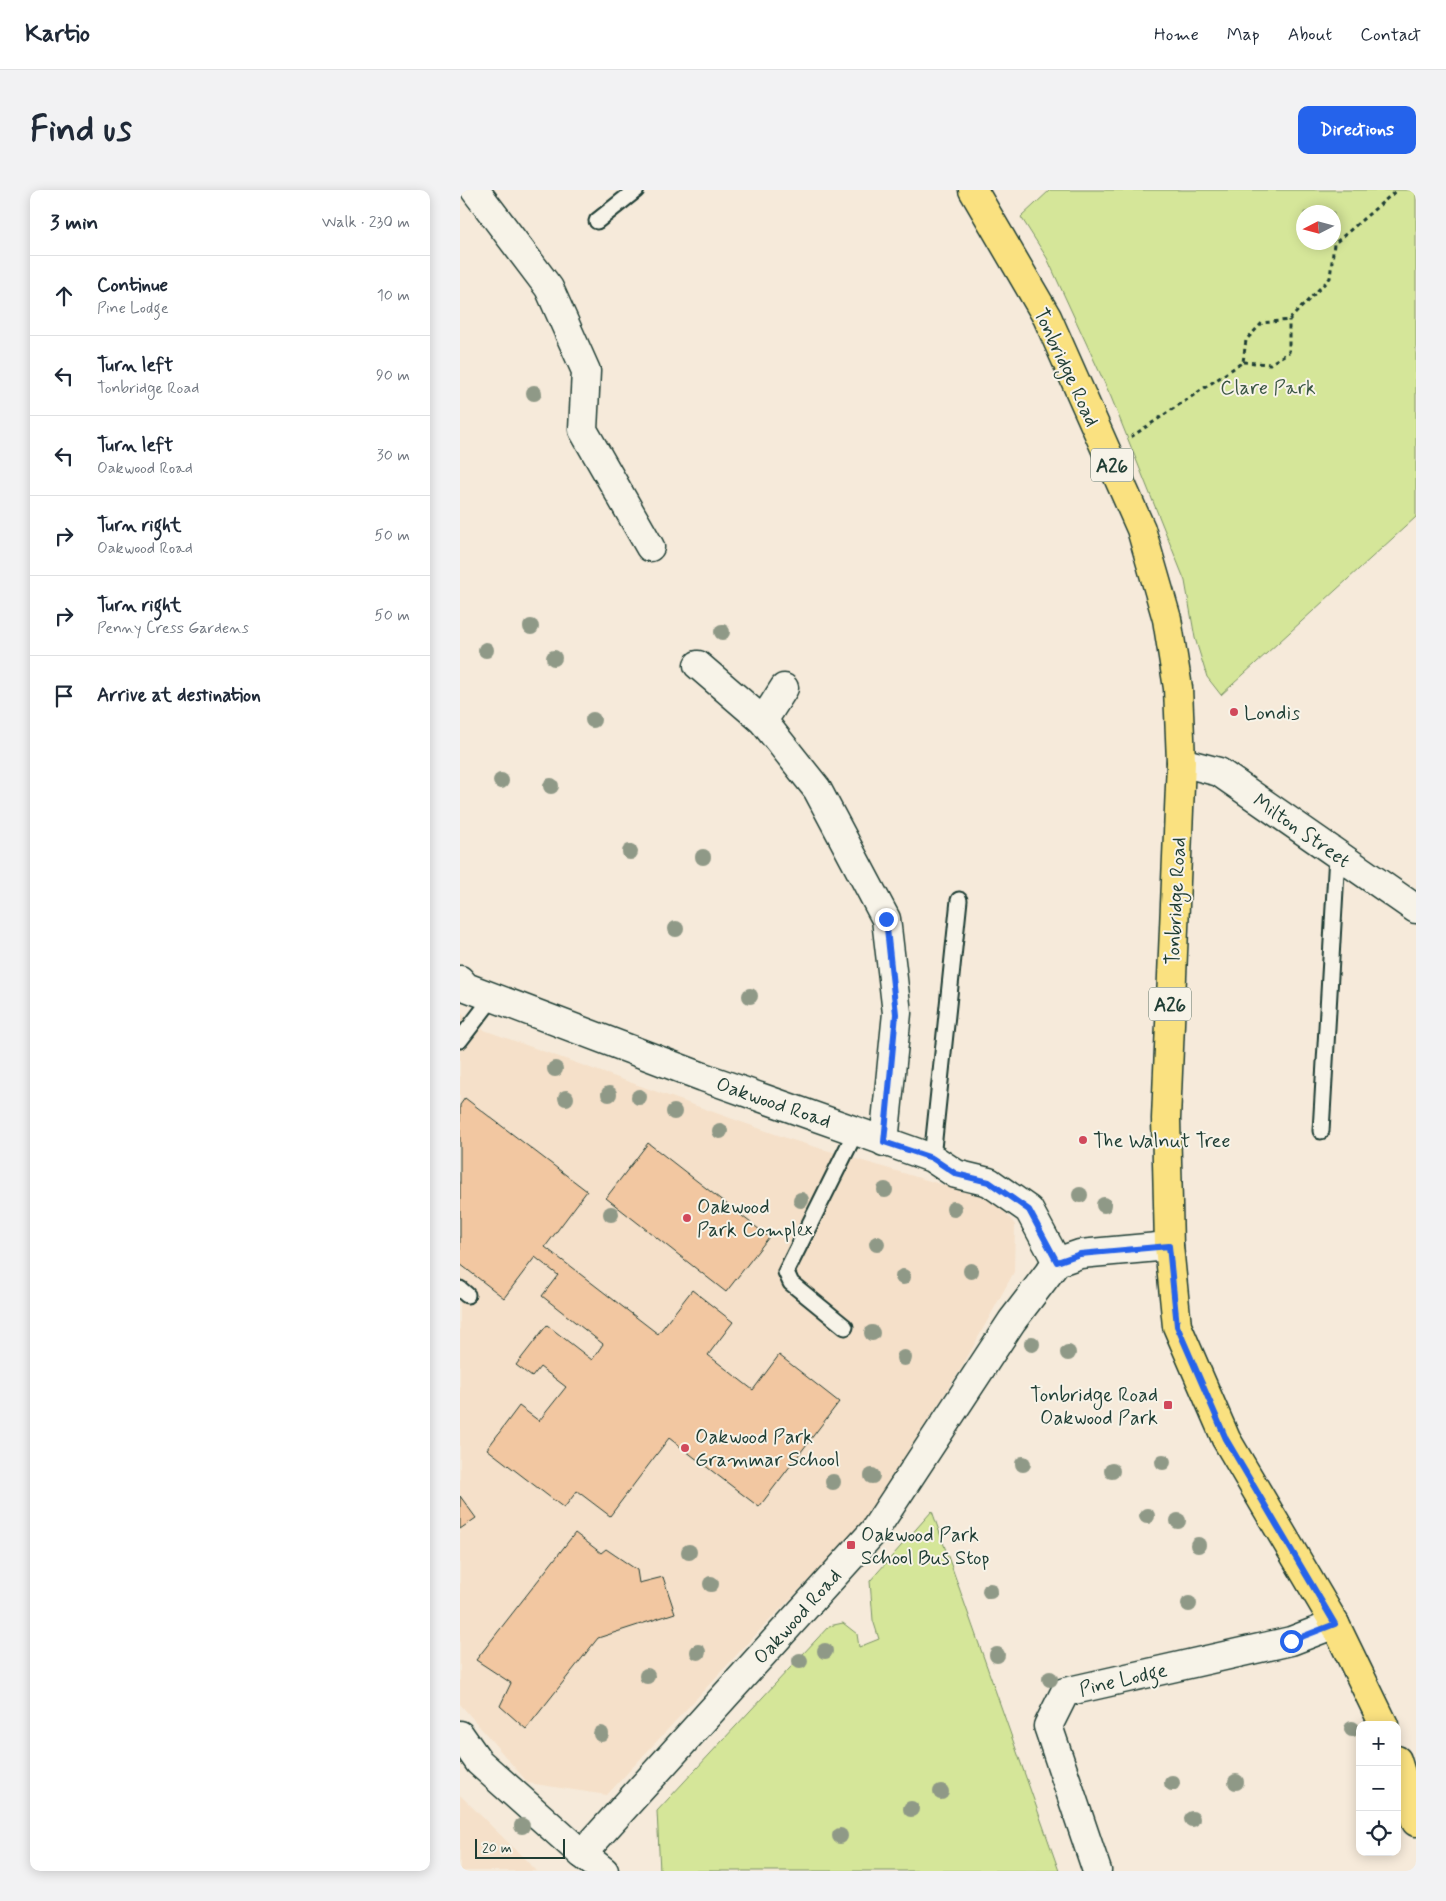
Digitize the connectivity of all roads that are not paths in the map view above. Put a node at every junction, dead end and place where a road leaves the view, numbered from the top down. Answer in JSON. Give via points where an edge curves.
{"nodes":[{"id":1,"x":475,"y":190,"type":"edge"},
{"id":2,"x":636,"y":190,"type":"edge"},
{"id":3,"x":973,"y":190,"type":"edge"},
{"id":4,"x":596,"y":221,"type":"dead end"},
{"id":5,"x":650,"y":547,"type":"dead end"},
{"id":6,"x":698,"y":665,"type":"dead end"},
{"id":7,"x":784,"y":688,"type":"dead end"},
{"id":8,"x":763,"y":721,"type":"junction"},
{"id":9,"x":1181,"y":762,"type":"junction"},
{"id":10,"x":1337,"y":855,"type":"junction"},
{"id":11,"x":959,"y":900,"type":"dead end"},
{"id":12,"x":1416,"y":910,"type":"edge"},
{"id":13,"x":460,"y":980,"type":"edge"},
{"id":14,"x":493,"y":997,"type":"junction"},
{"id":15,"x":460,"y":1040,"type":"edge"},
{"id":16,"x":856,"y":1131,"type":"junction"},
{"id":17,"x":1321,"y":1131,"type":"dead end"},
{"id":18,"x":884,"y":1142,"type":"junction"},
{"id":19,"x":932,"y":1158,"type":"junction"},
{"id":20,"x":1169,"y":1246,"type":"junction"},
{"id":21,"x":1057,"y":1262,"type":"junction"},
{"id":22,"x":844,"y":1327,"type":"dead end"},
{"id":23,"x":1335,"y":1624,"type":"junction"},
{"id":24,"x":1382,"y":1721,"type":"edge"},
{"id":25,"x":460,"y":1735,"type":"edge"},
{"id":26,"x":1399,"y":1766,"type":"edge"},
{"id":27,"x":1416,"y":1822,"type":"edge"},
{"id":28,"x":582,"y":1854,"type":"junction"},
{"id":29,"x":604,"y":1871,"type":"edge"},
{"id":30,"x":1097,"y":1871,"type":"edge"}],
"edges":[{"from":1,"to":5,"type":"street","via":[[549,288],[586,371],[583,430]]},
{"from":2,"to":4,"type":"lane"},
{"from":3,"to":9,"type":"main road","name":"Tonbridge Road","number":"A26","via":[[1047,317],[1141,529],[1167,618],[1178,688]]},
{"from":6,"to":8,"type":"street"},
{"from":7,"to":8,"type":"street"},
{"from":8,"to":18,"type":"street","via":[[817,789],[886,919],[896,1014]]},
{"from":9,"to":10,"type":"street","name":"Milton Street","via":[[1219,772]]},
{"from":9,"to":20,"type":"main road","name":"Tonbridge Road","number":"A26","via":[[1166,1119]]},
{"from":10,"to":12,"type":"street","name":"Milton Street"},
{"from":10,"to":17,"type":"lane"},
{"from":11,"to":19,"type":"lane"},
{"from":13,"to":14,"type":"street","name":"Oakwood Road","via":[[466,987]]},
{"from":14,"to":15,"type":"lane"},
{"from":14,"to":16,"type":"street","name":"Oakwood Road"},
{"from":16,"to":18,"type":"street","name":"Oakwood Road"},
{"from":16,"to":22,"type":"lane","via":[[786,1272],[791,1283]]},
{"from":18,"to":19,"type":"street","name":"Oakwood Road"},
{"from":19,"to":21,"type":"street","name":"Oakwood Road","via":[[956,1174],[989,1182],[1029,1210]]},
{"from":20,"to":21,"type":"street","via":[[1080,1254]]},
{"from":20,"to":23,"type":"main road","name":"Tonbridge Road","number":"A26","via":[[1177,1326],[1226,1439]]},
{"from":21,"to":28,"type":"street","name":"Oakwood Road","via":[[1012,1321],[874,1531]]},
{"from":23,"to":24,"type":"main road","name":"Tonbridge Road","number":"A26"},
{"from":23,"to":30,"type":"street","name":"Pine Lodge","via":[[1291,1641],[1065,1692],[1048,1726]]},
{"from":25,"to":28,"type":"street","via":[[480,1762]]},
{"from":26,"to":27,"type":"main road"},
{"from":28,"to":29,"type":"street"}]}
